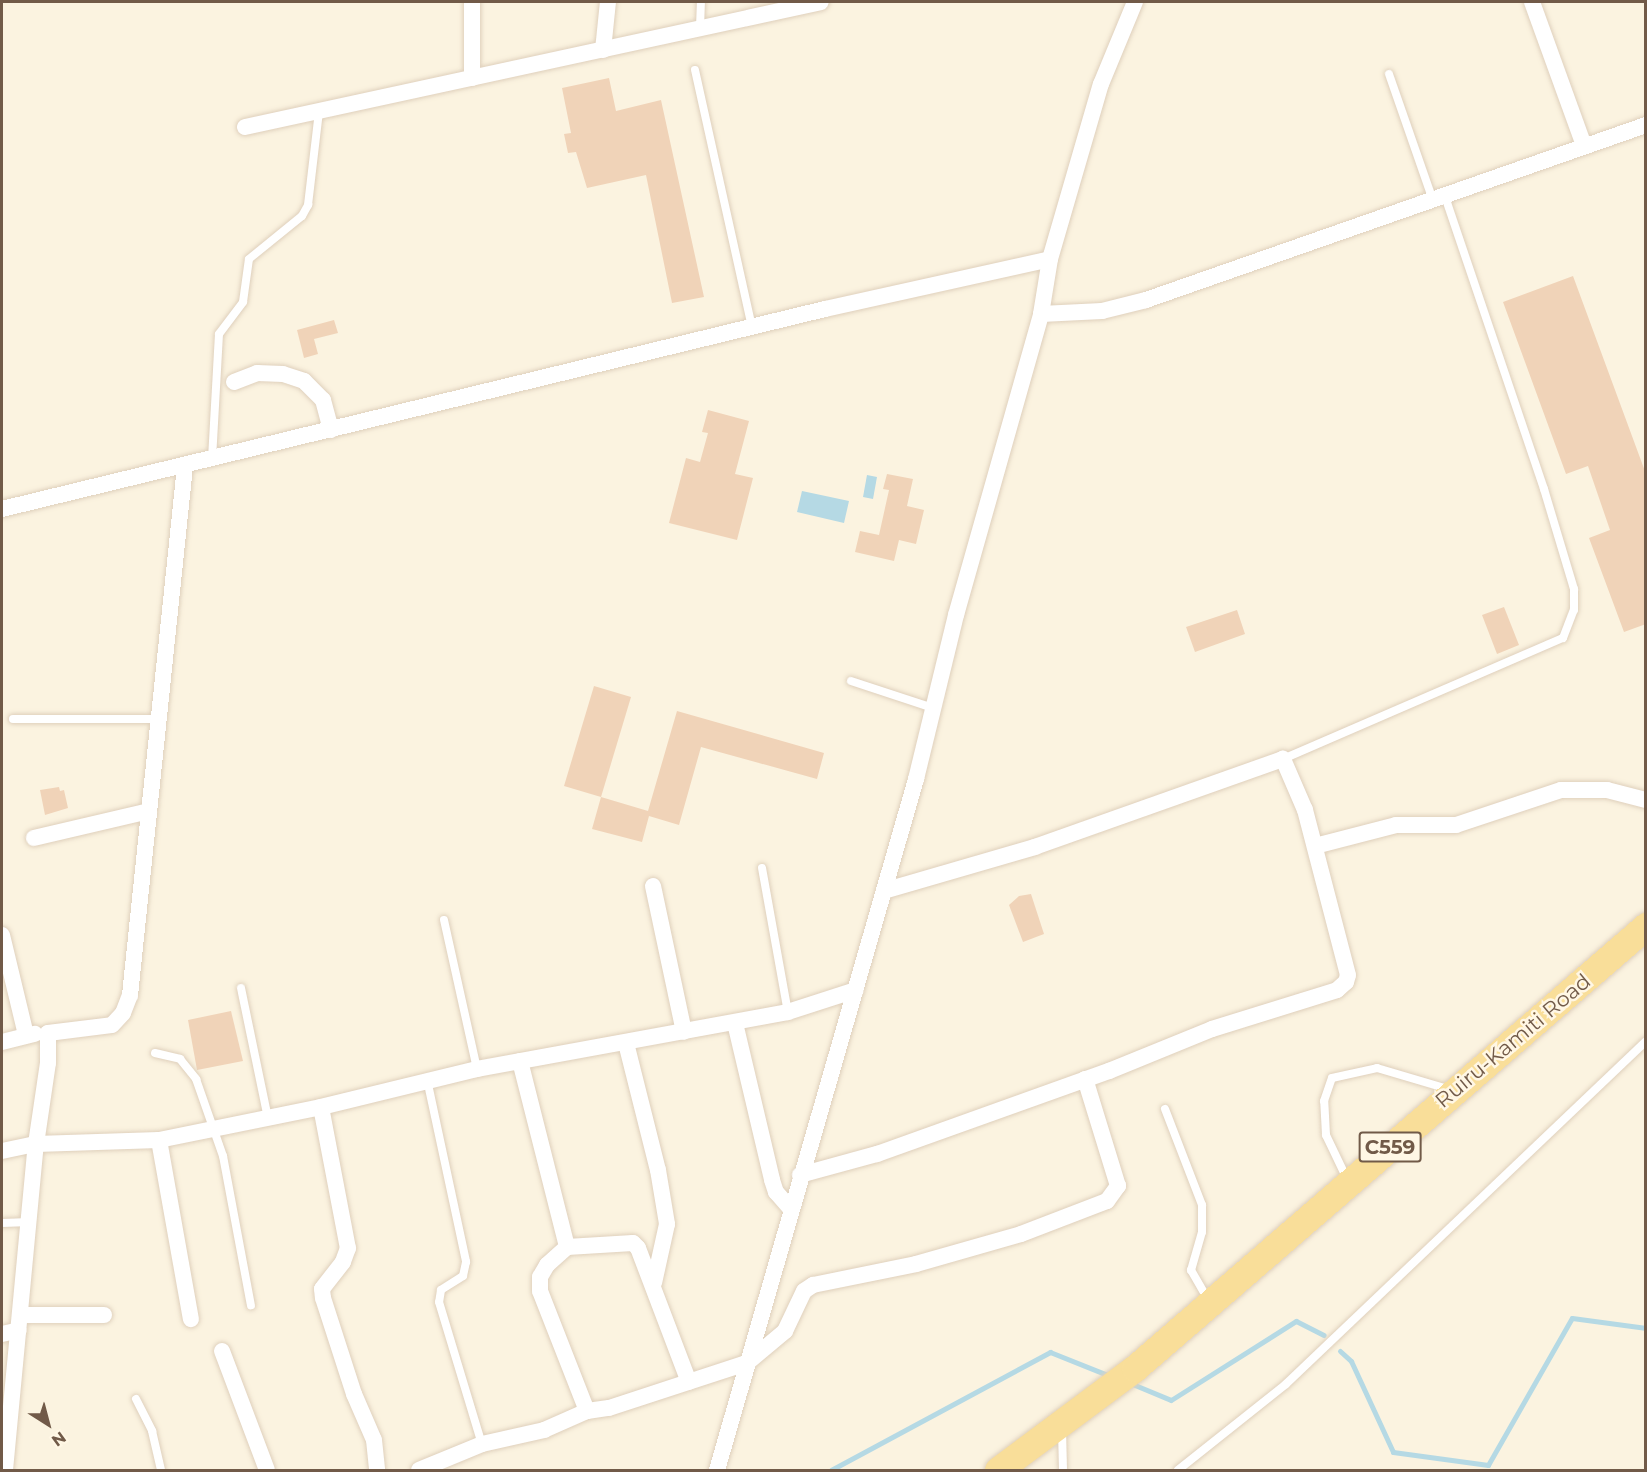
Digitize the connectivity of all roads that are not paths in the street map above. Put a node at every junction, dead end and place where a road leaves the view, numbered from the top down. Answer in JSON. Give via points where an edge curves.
{"nodes":[{"id":1,"x":472,"y":2,"type":"edge"},
{"id":2,"x":608,"y":2,"type":"edge"},
{"id":3,"x":701,"y":2,"type":"edge"},
{"id":4,"x":821,"y":2,"type":"edge"},
{"id":5,"x":1135,"y":2,"type":"edge"},
{"id":6,"x":1532,"y":2,"type":"edge"},
{"id":7,"x":763,"y":8,"type":"edge"},
{"id":8,"x":700,"y":29,"type":"junction"},
{"id":9,"x":603,"y":50,"type":"junction"},
{"id":10,"x":695,"y":70,"type":"dead end"},
{"id":11,"x":1389,"y":74,"type":"dead end"},
{"id":12,"x":472,"y":78,"type":"junction"},
{"id":13,"x":319,"y":111,"type":"junction"},
{"id":14,"x":1646,"y":125,"type":"edge"},
{"id":15,"x":245,"y":127,"type":"dead end"},
{"id":16,"x":1584,"y":146,"type":"junction"},
{"id":17,"x":1439,"y":198,"type":"junction"},
{"id":18,"x":1050,"y":259,"type":"junction"},
{"id":19,"x":1041,"y":314,"type":"junction"},
{"id":20,"x":752,"y":327,"type":"junction"},
{"id":21,"x":234,"y":381,"type":"dead end"},
{"id":22,"x":331,"y":430,"type":"junction"},
{"id":23,"x":212,"y":459,"type":"junction"},
{"id":24,"x":185,"y":466,"type":"junction"},
{"id":25,"x":2,"y":509,"type":"edge"},
{"id":26,"x":850,"y":681,"type":"dead end"},
{"id":27,"x":933,"y":708,"type":"junction"},
{"id":28,"x":13,"y":719,"type":"dead end"},
{"id":29,"x":158,"y":719,"type":"junction"},
{"id":30,"x":1283,"y":759,"type":"junction"},
{"id":31,"x":1646,"y":800,"type":"edge"},
{"id":32,"x":149,"y":811,"type":"junction"},
{"id":33,"x":34,"y":838,"type":"dead end"},
{"id":34,"x":1315,"y":846,"type":"junction"},
{"id":35,"x":762,"y":868,"type":"dead end"},
{"id":36,"x":652,"y":886,"type":"dead end"},
{"id":37,"x":884,"y":891,"type":"junction"},
{"id":38,"x":444,"y":920,"type":"dead end"},
{"id":39,"x":1646,"y":926,"type":"edge"},
{"id":40,"x":2,"y":935,"type":"edge"},
{"id":41,"x":241,"y":988,"type":"dead end"},
{"id":42,"x":856,"y":990,"type":"junction"},
{"id":43,"x":788,"y":1012,"type":"junction"},
{"id":44,"x":735,"y":1023,"type":"junction"},
{"id":45,"x":684,"y":1032,"type":"junction"},
{"id":46,"x":48,"y":1033,"type":"junction"},
{"id":47,"x":26,"y":1035,"type":"junction"},
{"id":48,"x":1646,"y":1041,"type":"edge"},
{"id":49,"x":2,"y":1042,"type":"edge"},
{"id":50,"x":626,"y":1044,"type":"junction"},
{"id":51,"x":155,"y":1053,"type":"dead end"},
{"id":52,"x":520,"y":1061,"type":"junction"},
{"id":53,"x":477,"y":1069,"type":"junction"},
{"id":54,"x":1085,"y":1079,"type":"junction"},
{"id":55,"x":428,"y":1084,"type":"junction"},
{"id":56,"x":1455,"y":1090,"type":"junction"},
{"id":57,"x":321,"y":1107,"type":"junction"},
{"id":58,"x":1165,"y":1109,"type":"dead end"},
{"id":59,"x":268,"y":1118,"type":"junction"},
{"id":60,"x":211,"y":1129,"type":"junction"},
{"id":61,"x":159,"y":1140,"type":"junction"},
{"id":62,"x":36,"y":1144,"type":"junction"},
{"id":63,"x":2,"y":1151,"type":"edge"},
{"id":64,"x":800,"y":1175,"type":"junction"},
{"id":65,"x":1349,"y":1184,"type":"junction"},
{"id":66,"x":791,"y":1209,"type":"junction"},
{"id":67,"x":30,"y":1222,"type":"junction"},
{"id":68,"x":2,"y":1223,"type":"edge"},
{"id":69,"x":567,"y":1247,"type":"junction"},
{"id":70,"x":654,"y":1283,"type":"junction"},
{"id":71,"x":1209,"y":1302,"type":"junction"},
{"id":72,"x":251,"y":1305,"type":"dead end"},
{"id":73,"x":104,"y":1315,"type":"dead end"},
{"id":74,"x":191,"y":1319,"type":"dead end"},
{"id":75,"x":20,"y":1322,"type":"junction"},
{"id":76,"x":2,"y":1334,"type":"edge"},
{"id":77,"x":222,"y":1351,"type":"dead end"},
{"id":78,"x":747,"y":1363,"type":"junction"},
{"id":79,"x":689,"y":1382,"type":"junction"},
{"id":80,"x":136,"y":1399,"type":"dead end"},
{"id":81,"x":587,"y":1412,"type":"junction"},
{"id":82,"x":1062,"y":1426,"type":"junction"},
{"id":83,"x":482,"y":1444,"type":"junction"},
{"id":84,"x":4,"y":1450,"type":"edge"},
{"id":85,"x":5,"y":1470,"type":"edge"},
{"id":86,"x":161,"y":1470,"type":"edge"},
{"id":87,"x":267,"y":1470,"type":"edge"},
{"id":88,"x":377,"y":1470,"type":"edge"},
{"id":89,"x":419,"y":1470,"type":"edge"},
{"id":90,"x":717,"y":1470,"type":"edge"},
{"id":91,"x":998,"y":1470,"type":"edge"},
{"id":92,"x":1063,"y":1470,"type":"edge"},
{"id":93,"x":1178,"y":1470,"type":"edge"}],
"edges":[{"from":1,"to":12,"type":"street"},
{"from":2,"to":9,"type":"street"},
{"from":3,"to":8,"type":"lane"},
{"from":4,"to":7,"type":"street"},
{"from":5,"to":18,"type":"street","via":[[1101,84]]},
{"from":6,"to":16,"type":"street"},
{"from":7,"to":8,"type":"street"},
{"from":8,"to":9,"type":"street"},
{"from":9,"to":12,"type":"street"},
{"from":10,"to":20,"type":"lane"},
{"from":11,"to":17,"type":"lane"},
{"from":12,"to":13,"type":"street"},
{"from":13,"to":15,"type":"street"},
{"from":13,"to":23,"type":"lane","via":[[308,205],[302,216],[249,259],[243,302],[219,334]]},
{"from":14,"to":16,"type":"street"},
{"from":16,"to":17,"type":"street"},
{"from":17,"to":19,"type":"street","via":[[1129,305],[1072,315]]},
{"from":17,"to":30,"type":"lane","via":[[1544,489],[1574,589],[1575,610],[1563,638]]},
{"from":18,"to":19,"type":"street"},
{"from":18,"to":20,"type":"street"},
{"from":19,"to":27,"type":"street"},
{"from":20,"to":22,"type":"street"},
{"from":21,"to":22,"type":"street","via":[[257,373],[283,374],[304,381],[323,400]]},
{"from":22,"to":23,"type":"street"},
{"from":23,"to":24,"type":"street"},
{"from":24,"to":25,"type":"street"},
{"from":24,"to":29,"type":"street"},
{"from":26,"to":27,"type":"lane"},
{"from":27,"to":37,"type":"street"},
{"from":28,"to":29,"type":"lane"},
{"from":29,"to":32,"type":"street"},
{"from":30,"to":34,"type":"street","via":[[1305,810]]},
{"from":30,"to":37,"type":"street","via":[[1035,847]]},
{"from":31,"to":34,"type":"street","via":[[1607,790],[1561,790],[1456,825],[1396,825]]},
{"from":32,"to":33,"type":"street"},
{"from":32,"to":46,"type":"street","via":[[130,995],[123,1013],[112,1025]]},
{"from":34,"to":54,"type":"street","via":[[1346,964],[1347,982],[1337,990],[1212,1029]]},
{"from":35,"to":43,"type":"lane"},
{"from":36,"to":45,"type":"street"},
{"from":37,"to":42,"type":"street"},
{"from":38,"to":53,"type":"lane"},
{"from":39,"to":56,"type":"main road","name":"Ruiru-Kamiti Road","number":"C559"},
{"from":40,"to":47,"type":"street"},
{"from":41,"to":59,"type":"lane"},
{"from":42,"to":43,"type":"street"},
{"from":42,"to":64,"type":"street"},
{"from":43,"to":44,"type":"street"},
{"from":44,"to":45,"type":"street"},
{"from":44,"to":66,"type":"street","via":[[771,1180]]},
{"from":45,"to":50,"type":"street"},
{"from":46,"to":47,"type":"street"},
{"from":46,"to":62,"type":"street","via":[[48,1063]]},
{"from":47,"to":49,"type":"street"},
{"from":48,"to":93,"type":"lane","via":[[1295,1376]]},
{"from":50,"to":52,"type":"street"},
{"from":50,"to":70,"type":"street","via":[[658,1170],[667,1224]]},
{"from":51,"to":60,"type":"lane","via":[[189,1066]]},
{"from":52,"to":53,"type":"street"},
{"from":52,"to":69,"type":"street"},
{"from":53,"to":55,"type":"street"},
{"from":54,"to":64,"type":"street","via":[[877,1154]]},
{"from":54,"to":78,"type":"street","via":[[1118,1186],[1107,1202],[979,1246],[813,1285],[804,1291],[785,1331]]},
{"from":55,"to":57,"type":"street"},
{"from":55,"to":83,"type":"lane","via":[[466,1262],[463,1276],[441,1290],[439,1302]]},
{"from":56,"to":65,"type":"main road","name":"Ruiru-Kamiti Road","number":"C559"},
{"from":56,"to":65,"type":"lane","via":[[1377,1068],[1332,1078],[1324,1101],[1326,1136]]},
{"from":57,"to":59,"type":"street"},
{"from":57,"to":88,"type":"street","via":[[348,1248],[344,1262],[322,1289],[323,1298],[354,1394],[374,1440]]},
{"from":58,"to":71,"type":"lane","via":[[1202,1204],[1202,1232],[1191,1270]]},
{"from":59,"to":60,"type":"street"},
{"from":60,"to":61,"type":"street"},
{"from":60,"to":72,"type":"lane","via":[[225,1165]]},
{"from":61,"to":62,"type":"street"},
{"from":61,"to":74,"type":"street"},
{"from":62,"to":63,"type":"street"},
{"from":62,"to":67,"type":"street"},
{"from":64,"to":66,"type":"street"},
{"from":65,"to":71,"type":"main road","name":"Ruiru-Kamiti Road","number":"C559"},
{"from":66,"to":78,"type":"street"},
{"from":67,"to":68,"type":"lane"},
{"from":67,"to":75,"type":"street"},
{"from":69,"to":70,"type":"street","via":[[633,1244],[645,1257]]},
{"from":69,"to":81,"type":"street","via":[[547,1265],[540,1277],[540,1291]]},
{"from":70,"to":79,"type":"street"},
{"from":71,"to":82,"type":"main road","name":"Ruiru-Kamiti Road","number":"C559"},
{"from":73,"to":75,"type":"street"},
{"from":75,"to":76,"type":"street"},
{"from":75,"to":84,"type":"street"},
{"from":77,"to":87,"type":"street"},
{"from":78,"to":79,"type":"street"},
{"from":78,"to":90,"type":"street"},
{"from":79,"to":81,"type":"street"},
{"from":80,"to":86,"type":"lane","via":[[152,1431]]},
{"from":81,"to":83,"type":"street","via":[[544,1430]]},
{"from":82,"to":91,"type":"main road","number":"C559"},
{"from":82,"to":92,"type":"lane"},
{"from":83,"to":89,"type":"street"},
{"from":84,"to":85,"type":"street"}]}
